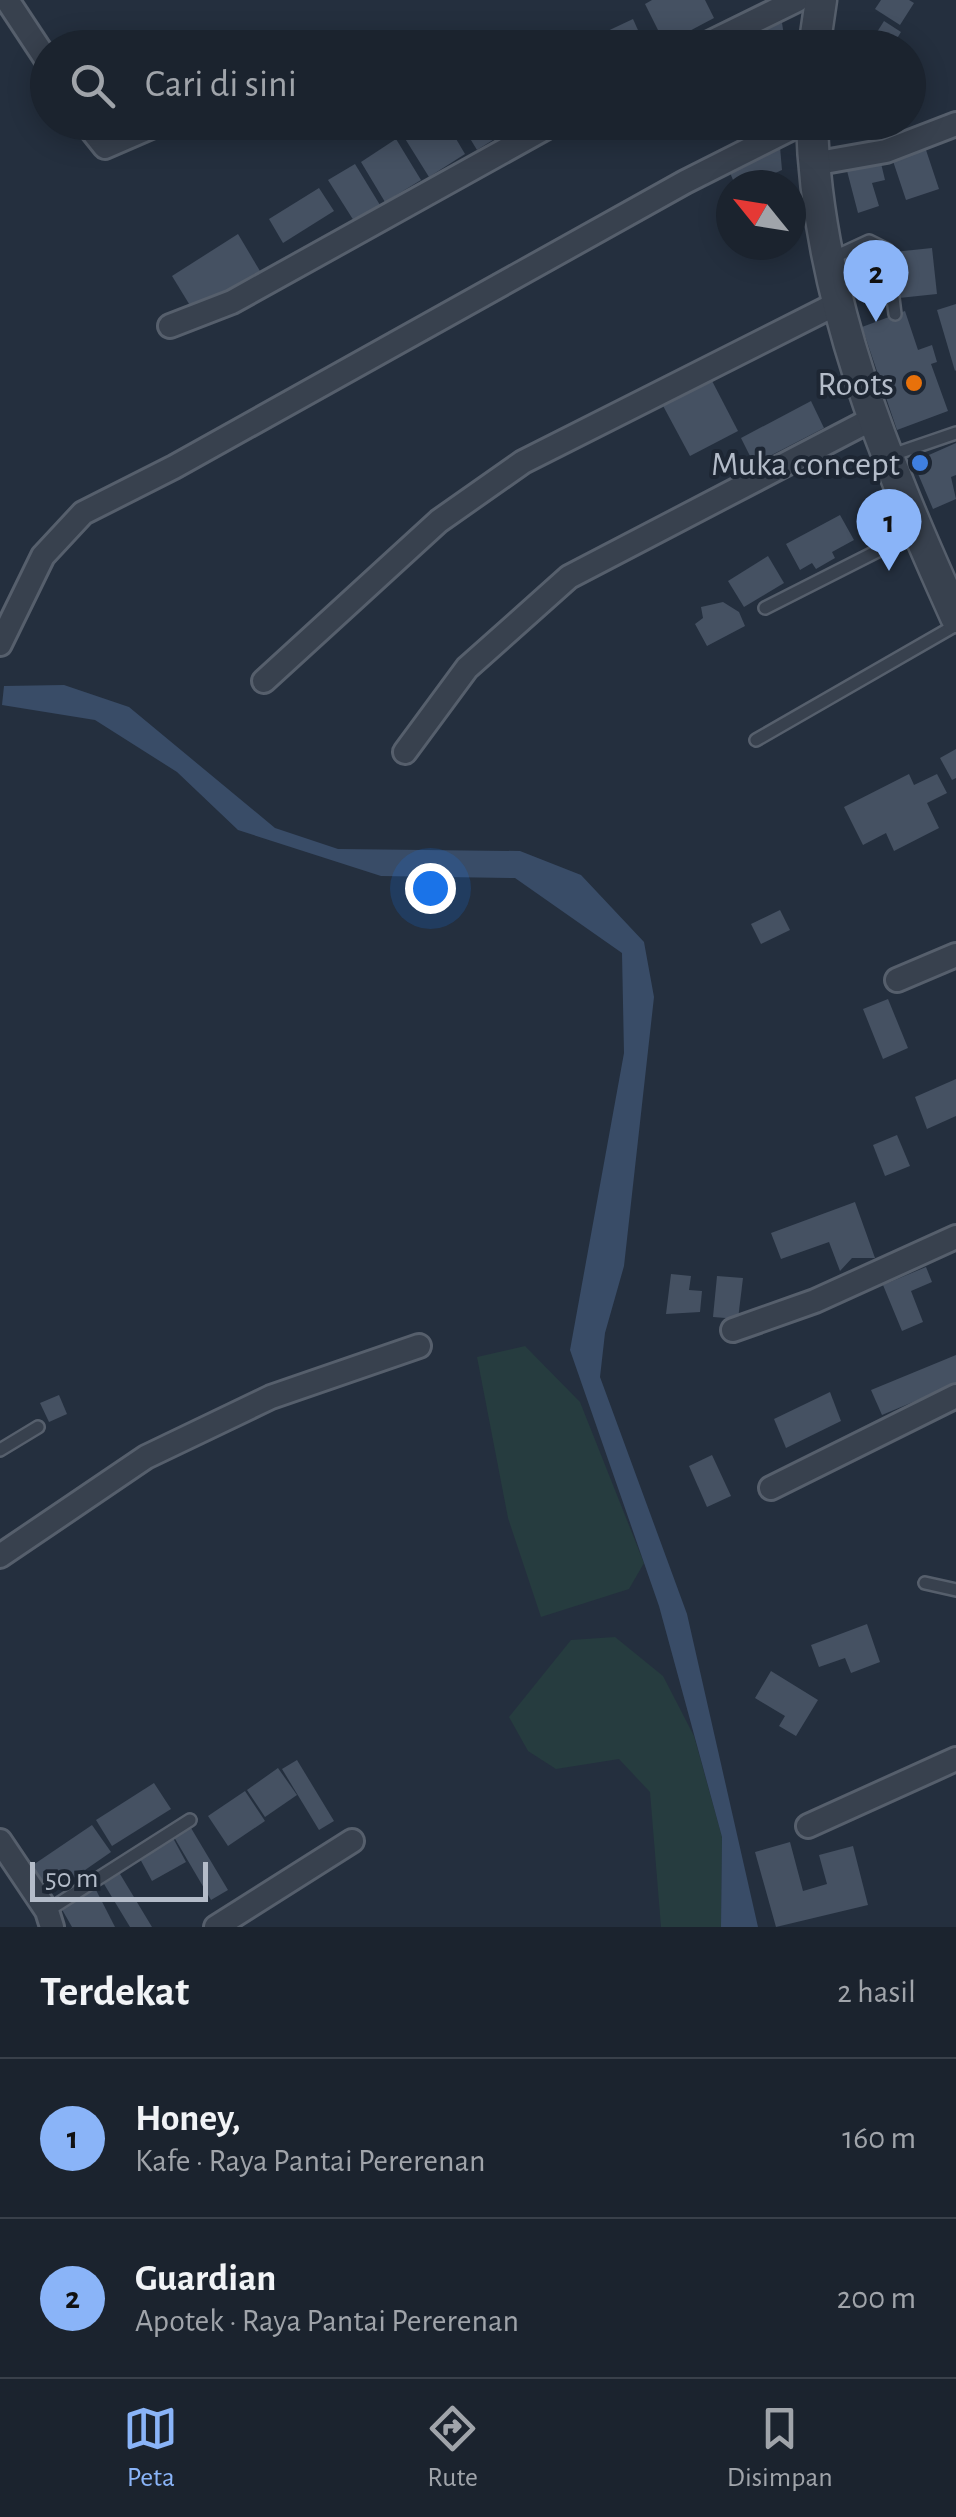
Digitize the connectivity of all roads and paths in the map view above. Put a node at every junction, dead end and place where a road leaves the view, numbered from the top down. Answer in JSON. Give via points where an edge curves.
{"nodes":[{"id":1,"x":8,"y":0,"type":"edge"},
{"id":2,"x":796,"y":0,"type":"edge"},
{"id":3,"x":821,"y":0,"type":"edge"},
{"id":4,"x":735,"y":30,"type":"edge"},
{"id":5,"x":817,"y":30,"type":"edge"},
{"id":6,"x":30,"y":34,"type":"edge"},
{"id":7,"x":956,"y":124,"type":"edge"},
{"id":8,"x":926,"y":136,"type":"edge"},
{"id":9,"x":99,"y":140,"type":"edge"},
{"id":10,"x":123,"y":140,"type":"edge"},
{"id":11,"x":524,"y":140,"type":"edge"},
{"id":12,"x":768,"y":140,"type":"edge"},
{"id":13,"x":812,"y":140,"type":"edge"},
{"id":14,"x":915,"y":140,"type":"edge"},
{"id":15,"x":813,"y":164,"type":"junction"},
{"id":16,"x":830,"y":260,"type":"junction"},
{"id":17,"x":838,"y":303,"type":"junction"},
{"id":18,"x":895,"y":314,"type":"dead end"},
{"id":19,"x":170,"y":326,"type":"dead end"},
{"id":20,"x":874,"y":418,"type":"junction"},
{"id":21,"x":956,"y":433,"type":"edge"},
{"id":22,"x":889,"y":456,"type":"junction"},
{"id":23,"x":917,"y":531,"type":"junction"},
{"id":24,"x":765,"y":608,"type":"dead end"},
{"id":25,"x":956,"y":617,"type":"edge"},
{"id":26,"x":956,"y":625,"type":"edge"},
{"id":27,"x":0,"y":644,"type":"edge"},
{"id":28,"x":264,"y":681,"type":"dead end"},
{"id":29,"x":756,"y":740,"type":"dead end"},
{"id":30,"x":404,"y":752,"type":"dead end"},
{"id":31,"x":956,"y":955,"type":"edge"},
{"id":32,"x":897,"y":980,"type":"dead end"},
{"id":33,"x":956,"y":1237,"type":"edge"},
{"id":34,"x":733,"y":1330,"type":"dead end"},
{"id":35,"x":419,"y":1346,"type":"dead end"},
{"id":36,"x":956,"y":1396,"type":"edge"},
{"id":37,"x":38,"y":1427,"type":"dead end"},
{"id":38,"x":0,"y":1450,"type":"edge"},
{"id":39,"x":771,"y":1488,"type":"dead end"},
{"id":40,"x":0,"y":1556,"type":"edge"},
{"id":41,"x":925,"y":1583,"type":"dead end"},
{"id":42,"x":956,"y":1590,"type":"edge"},
{"id":43,"x":956,"y":1759,"type":"edge"},
{"id":44,"x":190,"y":1820,"type":"dead end"},
{"id":45,"x":808,"y":1826,"type":"dead end"},
{"id":46,"x":0,"y":1841,"type":"edge"},
{"id":47,"x":352,"y":1841,"type":"dead end"},
{"id":48,"x":50,"y":1919,"type":"edge"},
{"id":49,"x":216,"y":1927,"type":"edge"}],
"edges":[{"from":1,"to":6,"type":"street"},
{"from":2,"to":4,"type":"street"},
{"from":3,"to":5,"type":"street"},
{"from":7,"to":8,"type":"street"},
{"from":9,"to":10,"type":"street","via":[[105,148]]},
{"from":11,"to":19,"type":"street","via":[[232,302]]},
{"from":12,"to":27,"type":"street","via":[[83,513],[44,556]]},
{"from":13,"to":15,"type":"street"},
{"from":14,"to":15,"type":"street"},
{"from":15,"to":16,"type":"street"},
{"from":16,"to":17,"type":"street"},
{"from":16,"to":18,"type":"lane","via":[[869,240],[882,245]]},
{"from":17,"to":20,"type":"street"},
{"from":17,"to":28,"type":"street","via":[[508,472],[439,521]]},
{"from":20,"to":22,"type":"street"},
{"from":20,"to":30,"type":"street","via":[[570,577],[467,668]]},
{"from":21,"to":22,"type":"lane"},
{"from":22,"to":23,"type":"street"},
{"from":23,"to":24,"type":"lane"},
{"from":23,"to":25,"type":"street"},
{"from":26,"to":29,"type":"lane"},
{"from":31,"to":32,"type":"street"},
{"from":33,"to":34,"type":"street"},
{"from":35,"to":40,"type":"street","via":[[271,1398],[146,1457]]},
{"from":36,"to":39,"type":"street"},
{"from":37,"to":38,"type":"lane"},
{"from":41,"to":42,"type":"lane"},
{"from":43,"to":45,"type":"street"},
{"from":44,"to":48,"type":"lane"},
{"from":46,"to":48,"type":"street"},
{"from":47,"to":49,"type":"street"}]}
